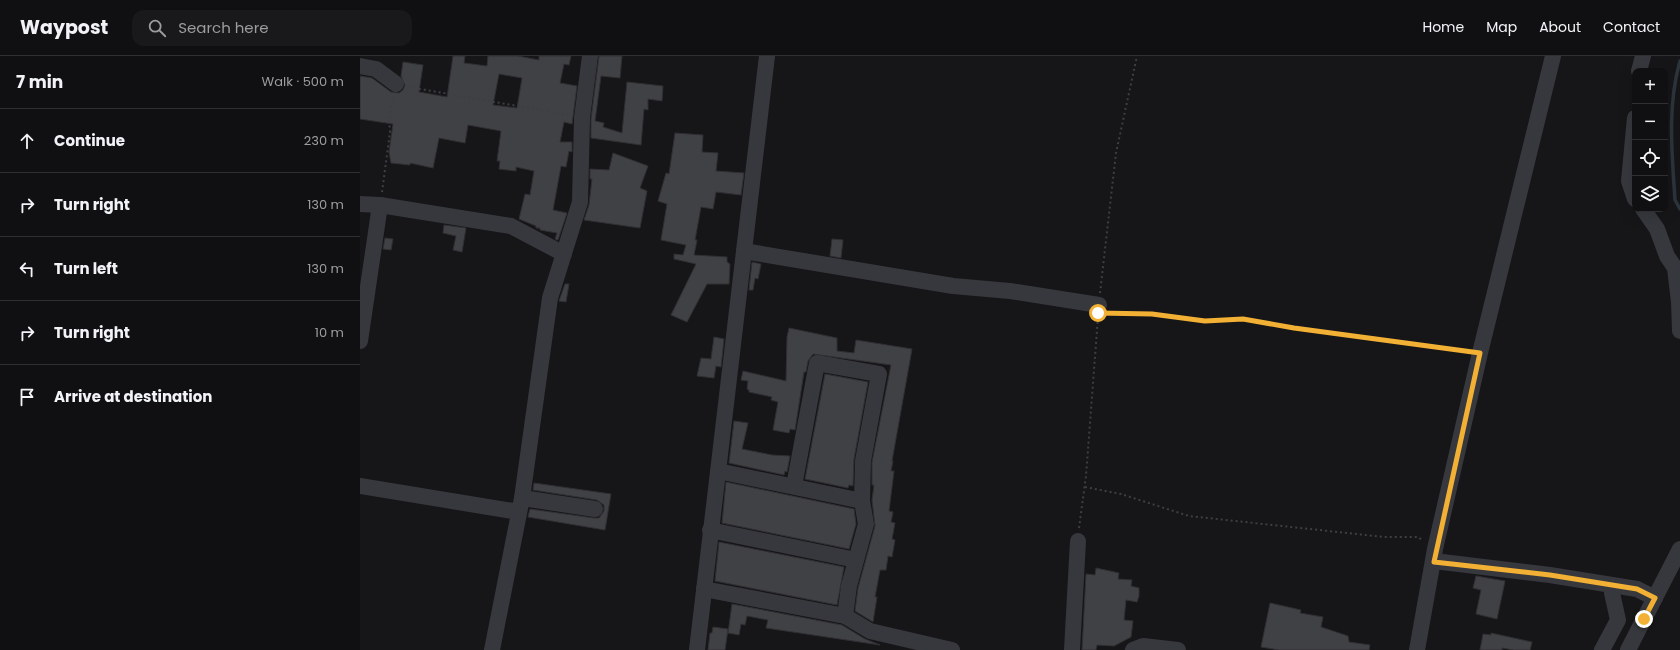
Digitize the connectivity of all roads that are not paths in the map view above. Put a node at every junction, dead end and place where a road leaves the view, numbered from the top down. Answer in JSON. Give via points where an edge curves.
{"nodes":[{"id":1,"x":590,"y":56,"type":"edge"},
{"id":2,"x":767,"y":56,"type":"edge"},
{"id":3,"x":1553,"y":56,"type":"edge"},
{"id":4,"x":1643,"y":56,"type":"edge"},
{"id":5,"x":360,"y":66,"type":"edge"},
{"id":6,"x":1640,"y":68,"type":"edge"},
{"id":7,"x":396,"y":84,"type":"road end"},
{"id":8,"x":1633,"y":140,"type":"edge"},
{"id":9,"x":1632,"y":191,"type":"edge"},
{"id":10,"x":360,"y":204,"type":"edge"},
{"id":11,"x":380,"y":205,"type":"junction"},
{"id":12,"x":1645,"y":212,"type":"edge"},
{"id":13,"x":744,"y":250,"type":"junction"},
{"id":14,"x":564,"y":254,"type":"junction"},
{"id":15,"x":1102,"y":309,"type":"road end"},
{"id":16,"x":1680,"y":331,"type":"edge"},
{"id":17,"x":360,"y":341,"type":"edge"},
{"id":18,"x":718,"y":471,"type":"junction"},
{"id":19,"x":360,"y":486,"type":"edge"},
{"id":20,"x":794,"y":486,"type":"junction"},
{"id":21,"x":862,"y":501,"type":"junction"},
{"id":22,"x":520,"y":505,"type":"junction"},
{"id":23,"x":595,"y":509,"type":"dead end"},
{"id":24,"x":710,"y":530,"type":"junction"},
{"id":25,"x":1078,"y":541,"type":"dead end"},
{"id":26,"x":1680,"y":549,"type":"edge"},
{"id":27,"x":1434,"y":555,"type":"junction"},
{"id":28,"x":856,"y":560,"type":"junction"},
{"id":29,"x":1613,"y":586,"type":"junction"},
{"id":30,"x":704,"y":589,"type":"junction"},
{"id":31,"x":1655,"y":598,"type":"junction"},
{"id":32,"x":845,"y":616,"type":"junction"},
{"id":33,"x":492,"y":650,"type":"edge"},
{"id":34,"x":697,"y":650,"type":"edge"},
{"id":35,"x":952,"y":650,"type":"edge"},
{"id":36,"x":1072,"y":650,"type":"edge"},
{"id":37,"x":1133,"y":650,"type":"edge"},
{"id":38,"x":1178,"y":650,"type":"edge"},
{"id":39,"x":1417,"y":650,"type":"edge"},
{"id":40,"x":1602,"y":650,"type":"edge"},
{"id":41,"x":1628,"y":650,"type":"edge"}],
"edges":[{"from":1,"to":14,"type":"street","via":[[582,118],[580,202]]},
{"from":2,"to":13,"type":"street"},
{"from":3,"to":27,"type":"street","via":[[1480,353]]},
{"from":4,"to":6,"type":"street"},
{"from":5,"to":7,"type":"street","via":[[376,69]]},
{"from":8,"to":9,"type":"street","via":[[1628,181]]},
{"from":10,"to":11,"type":"street"},
{"from":11,"to":14,"type":"street","via":[[511,226]]},
{"from":11,"to":17,"type":"street"},
{"from":12,"to":16,"type":"street","via":[[1675,268]]},
{"from":13,"to":15,"type":"street","via":[[953,286],[1010,291]]},
{"from":13,"to":18,"type":"street"},
{"from":14,"to":22,"type":"street","via":[[550,298]]},
{"from":18,"to":20,"type":"street"},
{"from":18,"to":24,"type":"street"},
{"from":19,"to":22,"type":"street"},
{"from":20,"to":21,"type":"street"},
{"from":20,"to":21,"type":"street","via":[[817,363],[879,374],[863,461]]},
{"from":21,"to":28,"type":"street","via":[[866,524]]},
{"from":22,"to":23,"type":"street"},
{"from":22,"to":33,"type":"street"},
{"from":24,"to":28,"type":"street"},
{"from":24,"to":30,"type":"street"},
{"from":25,"to":36,"type":"street"},
{"from":26,"to":31,"type":"street"},
{"from":27,"to":29,"type":"street"},
{"from":27,"to":39,"type":"street"},
{"from":28,"to":32,"type":"street"},
{"from":29,"to":31,"type":"street","via":[[1637,589]]},
{"from":29,"to":40,"type":"street","via":[[1612,593],[1618,620]]},
{"from":30,"to":32,"type":"street"},
{"from":30,"to":34,"type":"street"},
{"from":31,"to":41,"type":"street"},
{"from":32,"to":35,"type":"street","via":[[870,631]]},
{"from":37,"to":38,"type":"street","via":[[1142,646]]}]}
